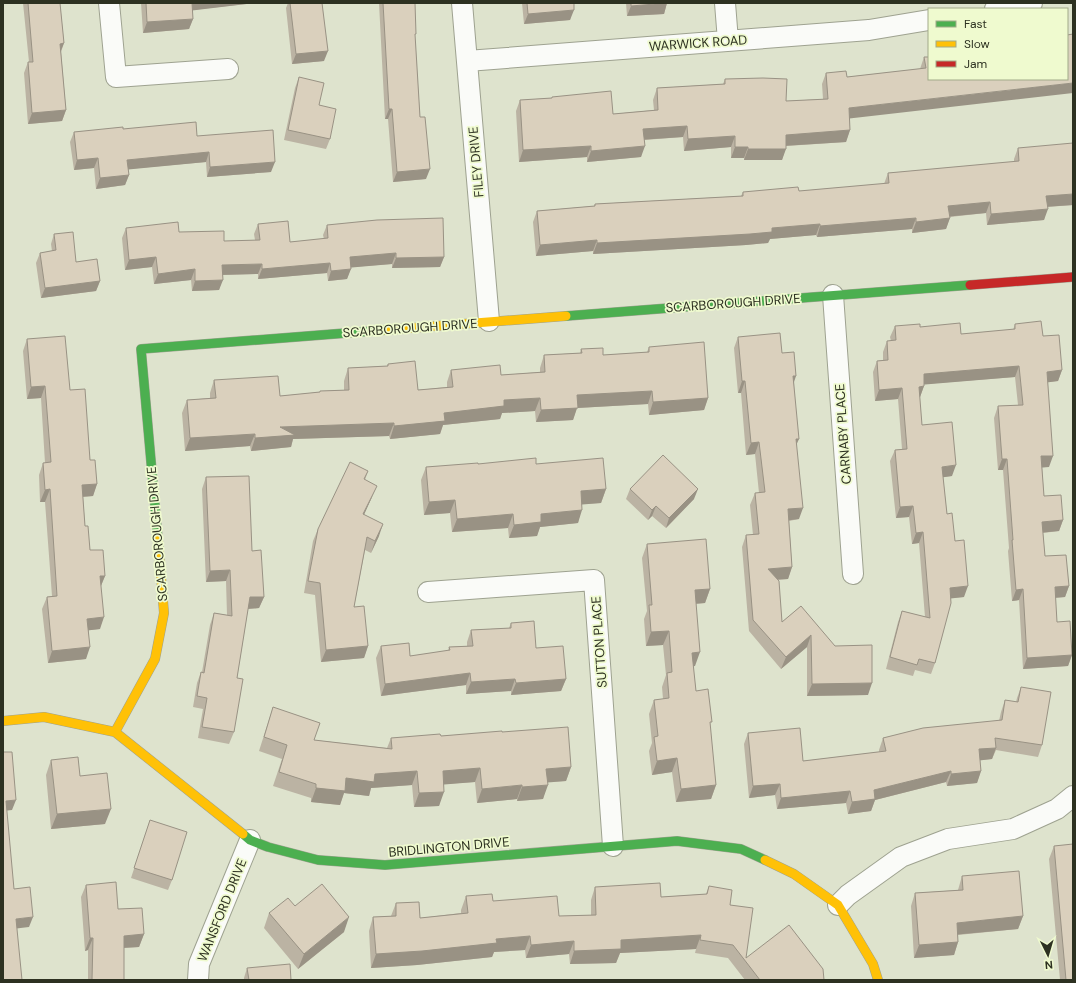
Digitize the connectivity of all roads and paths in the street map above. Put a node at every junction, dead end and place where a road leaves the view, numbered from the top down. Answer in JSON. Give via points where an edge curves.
{"nodes":[{"id":1,"x":109,"y":3,"type":"edge"},
{"id":2,"x":462,"y":3,"type":"edge"},
{"id":3,"x":725,"y":3,"type":"edge"},
{"id":4,"x":1032,"y":3,"type":"edge"},
{"id":5,"x":1002,"y":8,"type":"edge"},
{"id":6,"x":928,"y":20,"type":"edge"},
{"id":7,"x":728,"y":41,"type":"junction"},
{"id":8,"x":467,"y":61,"type":"junction"},
{"id":9,"x":228,"y":69,"type":"dead end"},
{"id":10,"x":1073,"y":277,"type":"edge"},
{"id":11,"x":833,"y":295,"type":"junction"},
{"id":12,"x":489,"y":321,"type":"junction"},
{"id":13,"x":853,"y":574,"type":"dead end"},
{"id":14,"x":428,"y":592,"type":"dead end"},
{"id":15,"x":3,"y":721,"type":"edge"},
{"id":16,"x":115,"y":732,"type":"junction"},
{"id":17,"x":1073,"y":796,"type":"edge"},
{"id":18,"x":250,"y":840,"type":"junction"},
{"id":19,"x":613,"y":846,"type":"junction"},
{"id":20,"x":838,"y":905,"type":"junction"},
{"id":21,"x":198,"y":980,"type":"edge"},
{"id":22,"x":878,"y":980,"type":"edge"}],
"edges":[{"from":1,"to":9,"type":"street","via":[[116,77]]},
{"from":2,"to":8,"type":"street","name":"FILEY DRIVE"},
{"from":3,"to":7,"type":"street"},
{"from":4,"to":5,"type":"street"},
{"from":6,"to":7,"type":"street","name":"WARWICK ROAD","via":[[869,30]]},
{"from":7,"to":8,"type":"street","name":"WARWICK ROAD"},
{"from":8,"to":12,"type":"street","name":"FILEY DRIVE"},
{"from":10,"to":11,"type":"street","name":"SCARBOROUGH DRIVE"},
{"from":11,"to":12,"type":"street","name":"SCARBOROUGH DRIVE"},
{"from":11,"to":13,"type":"street","name":"CARNABY PLACE"},
{"from":12,"to":16,"type":"street","name":"SCARBOROUGH DRIVE","via":[[141,348],[164,613],[155,659]]},
{"from":14,"to":19,"type":"street","name":"SUTTON PLACE","via":[[594,580]]},
{"from":15,"to":16,"type":"street","name":"BRIDLINGTON DRIVE","via":[[44,717]]},
{"from":16,"to":18,"type":"street","name":"BRIDLINGTON DRIVE"},
{"from":17,"to":20,"type":"street","via":[[1056,808],[1012,829],[948,839],[901,857]]},
{"from":18,"to":19,"type":"street","name":"BRIDLINGTON DRIVE","via":[[318,860],[385,865]]},
{"from":18,"to":21,"type":"street","name":"WANSFORD DRIVE","via":[[199,964]]},
{"from":19,"to":20,"type":"street","name":"BRIDLINGTON DRIVE","via":[[677,841],[741,849],[794,874]]},
{"from":20,"to":22,"type":"street","name":"BRIDLINGTON DRIVE","via":[[873,964]]}]}
